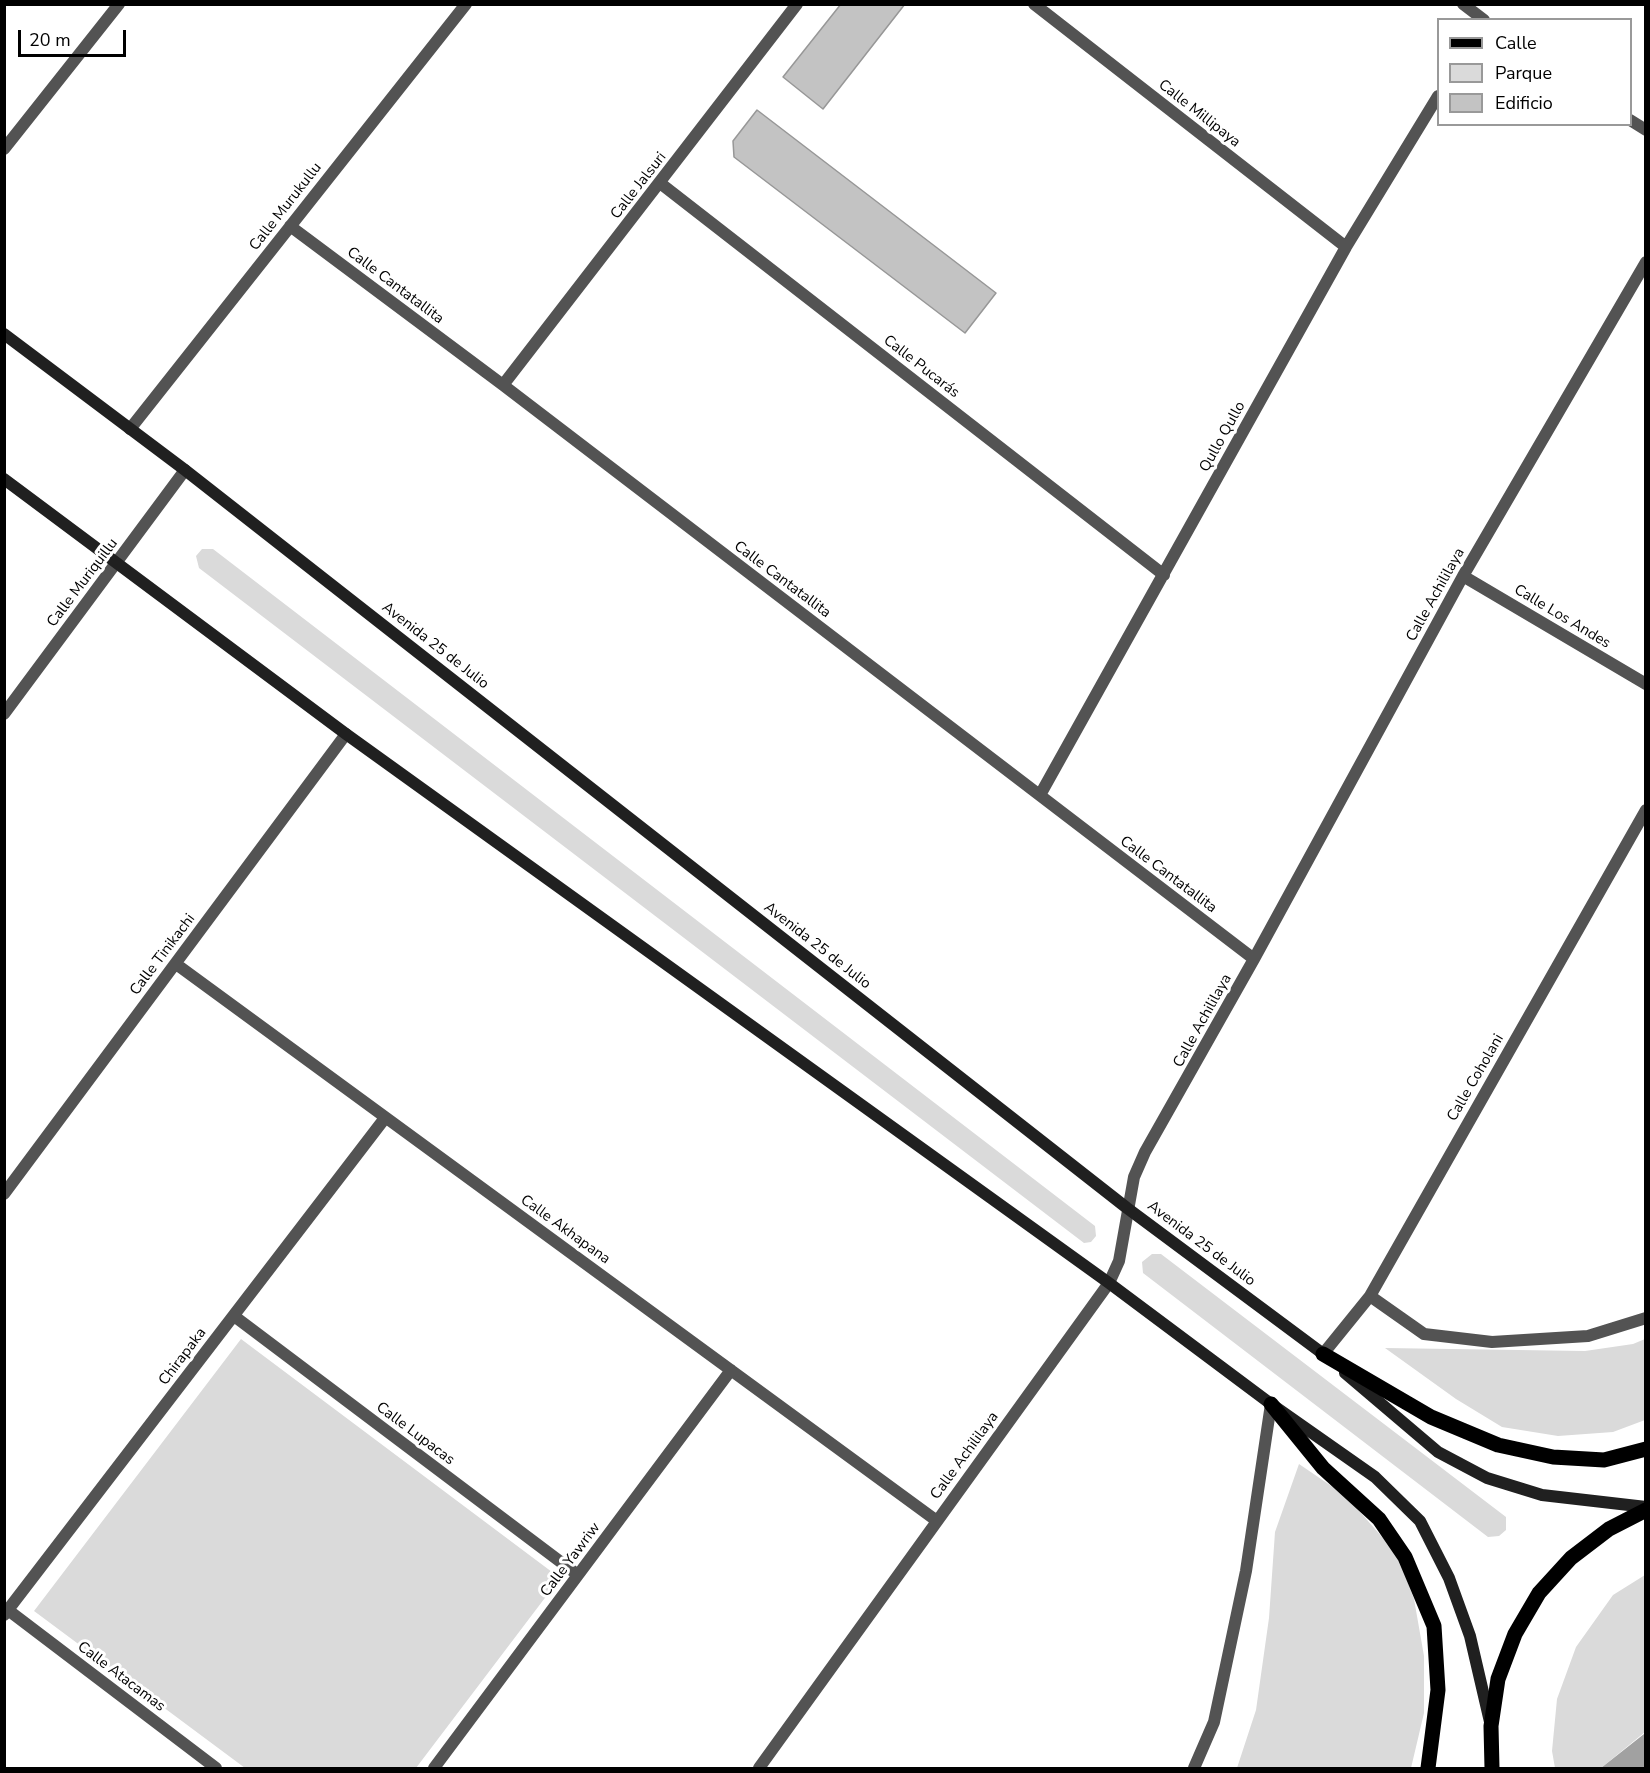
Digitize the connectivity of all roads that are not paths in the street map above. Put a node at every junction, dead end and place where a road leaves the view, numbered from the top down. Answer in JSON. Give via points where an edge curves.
{"nodes":[{"id":1,"x":119,"y":4,"type":"edge"},
{"id":2,"x":466,"y":4,"type":"edge"},
{"id":3,"x":797,"y":4,"type":"edge"},
{"id":4,"x":1034,"y":4,"type":"edge"},
{"id":5,"x":1463,"y":4,"type":"edge"},
{"id":6,"x":1481,"y":18,"type":"edge"},
{"id":7,"x":1437,"y":98,"type":"edge"},
{"id":8,"x":1632,"y":121,"type":"edge"},
{"id":9,"x":1646,"y":130,"type":"edge"},
{"id":10,"x":4,"y":149,"type":"edge"},
{"id":11,"x":660,"y":183,"type":"junction"},
{"id":12,"x":290,"y":226,"type":"junction"},
{"id":13,"x":1346,"y":247,"type":"junction"},
{"id":14,"x":1646,"y":262,"type":"edge"},
{"id":15,"x":4,"y":334,"type":"edge"},
{"id":16,"x":503,"y":385,"type":"junction"},
{"id":17,"x":130,"y":429,"type":"junction"},
{"id":18,"x":185,"y":470,"type":"junction"},
{"id":19,"x":4,"y":479,"type":"edge"},
{"id":20,"x":117,"y":562,"type":"junction"},
{"id":21,"x":1164,"y":575,"type":"junction"},
{"id":22,"x":1463,"y":576,"type":"junction"},
{"id":23,"x":1646,"y":684,"type":"edge"},
{"id":24,"x":4,"y":714,"type":"edge"},
{"id":25,"x":346,"y":734,"type":"junction"},
{"id":26,"x":1040,"y":795,"type":"junction"},
{"id":27,"x":1646,"y":810,"type":"edge"},
{"id":28,"x":1254,"y":959,"type":"junction"},
{"id":29,"x":176,"y":964,"type":"junction"},
{"id":30,"x":385,"y":1118,"type":"junction"},
{"id":31,"x":4,"y":1194,"type":"edge"},
{"id":32,"x":1127,"y":1208,"type":"junction"},
{"id":33,"x":1109,"y":1283,"type":"junction"},
{"id":34,"x":1370,"y":1296,"type":"junction"},
{"id":35,"x":234,"y":1316,"type":"junction"},
{"id":36,"x":1646,"y":1318,"type":"edge"},
{"id":37,"x":1323,"y":1354,"type":"junction"},
{"id":38,"x":732,"y":1370,"type":"junction"},
{"id":39,"x":1271,"y":1404,"type":"junction"},
{"id":40,"x":1646,"y":1449,"type":"edge"},
{"id":41,"x":1646,"y":1509,"type":"edge"},
{"id":42,"x":937,"y":1521,"type":"junction"},
{"id":43,"x":578,"y":1575,"type":"junction"},
{"id":44,"x":6,"y":1613,"type":"edge"},
{"id":45,"x":1491,"y":1726,"type":"junction"},
{"id":46,"x":1491,"y":1761,"type":"edge"},
{"id":47,"x":216,"y":1768,"type":"edge"},
{"id":48,"x":434,"y":1768,"type":"edge"},
{"id":49,"x":759,"y":1768,"type":"edge"},
{"id":50,"x":1194,"y":1768,"type":"edge"},
{"id":51,"x":1428,"y":1768,"type":"edge"},
{"id":52,"x":1481,"y":1768,"type":"edge"}],
"edges":[{"from":1,"to":10,"type":"street"},
{"from":2,"to":12,"type":"street","name":"Calle Murukullu"},
{"from":3,"to":11,"type":"street","name":"Calle Jalsuri"},
{"from":4,"to":13,"type":"street","name":"Calle Millipaya"},
{"from":5,"to":6,"type":"street"},
{"from":7,"to":13,"type":"street","name":"Qullo Qullo"},
{"from":8,"to":9,"type":"street"},
{"from":11,"to":16,"type":"street","name":"Calle Jalsuri"},
{"from":11,"to":21,"type":"street","name":"Calle Pucarás"},
{"from":12,"to":16,"type":"street","name":"Calle Cantatallita"},
{"from":12,"to":17,"type":"street","name":"Calle Murukullu"},
{"from":13,"to":21,"type":"street","name":"Qullo Qullo"},
{"from":14,"to":22,"type":"street","name":"Calle Achililaya"},
{"from":15,"to":17,"type":"main road","name":"Avenida 25 de Julio"},
{"from":16,"to":26,"type":"street","name":"Calle Cantatallita"},
{"from":17,"to":18,"type":"main road","name":"Avenida 25 de Julio"},
{"from":18,"to":20,"type":"street","name":"Calle Muriquillu"},
{"from":18,"to":32,"type":"main road","name":"Avenida 25 de Julio"},
{"from":19,"to":20,"type":"main road"},
{"from":20,"to":24,"type":"street","name":"Calle Muriquillu"},
{"from":20,"to":25,"type":"main road"},
{"from":21,"to":26,"type":"street","name":"Qullo Qullo"},
{"from":22,"to":23,"type":"street","name":"Calle Los Andes"},
{"from":22,"to":28,"type":"street","name":"Calle Achililaya"},
{"from":25,"to":29,"type":"street","name":"Calle Tinikachi"},
{"from":25,"to":33,"type":"main road"},
{"from":26,"to":28,"type":"street","name":"Calle Cantatallita"},
{"from":27,"to":34,"type":"street","name":"Calle Coholani"},
{"from":28,"to":32,"type":"street","name":"Calle Achililaya","via":[[1145,1152]]},
{"from":29,"to":30,"type":"street","name":"Calle Akhapana"},
{"from":29,"to":31,"type":"street","name":"Calle Tinikachi"},
{"from":30,"to":35,"type":"street","name":"Chirapaka"},
{"from":30,"to":38,"type":"street","name":"Calle Akhapana"},
{"from":32,"to":33,"type":"street","name":"Calle Achililaya","via":[[1119,1261]]},
{"from":32,"to":37,"type":"main road","name":"Avenida 25 de Julio"},
{"from":33,"to":39,"type":"main road"},
{"from":33,"to":42,"type":"street","name":"Calle Achililaya"},
{"from":34,"to":36,"type":"street","via":[[1424,1334],[1492,1342],[1588,1336]]},
{"from":34,"to":37,"type":"street","name":"Calle Coholani"},
{"from":35,"to":43,"type":"street","name":"Calle Lupacas"},
{"from":35,"to":44,"type":"street","name":"Chirapaka"},
{"from":37,"to":40,"type":"main road","via":[[1431,1417],[1498,1445],[1553,1458],[1604,1461]]},
{"from":37,"to":41,"type":"main road","name":"Avenida 25 de Julio","via":[[1438,1452],[1487,1478],[1542,1495]]},
{"from":38,"to":42,"type":"street","name":"Calle Akhapana"},
{"from":38,"to":43,"type":"street","name":"Calle Yawriw"},
{"from":39,"to":45,"type":"main road","via":[[1375,1477],[1420,1521],[1449,1578],[1470,1636]]},
{"from":39,"to":50,"type":"street","via":[[1246,1571],[1214,1722]]},
{"from":39,"to":51,"type":"main road","via":[[1323,1468],[1379,1519],[1405,1557],[1434,1626],[1438,1690]]},
{"from":41,"to":45,"type":"main road","via":[[1609,1529],[1571,1558],[1539,1593],[1515,1634],[1498,1679]]},
{"from":42,"to":49,"type":"street","name":"Calle Achililaya"},
{"from":43,"to":48,"type":"street","name":"Calle Yawriw"},
{"from":44,"to":47,"type":"street","name":"Calle Atacamas"},
{"from":45,"to":46,"type":"main road"},
{"from":46,"to":52,"type":"main road"}]}
